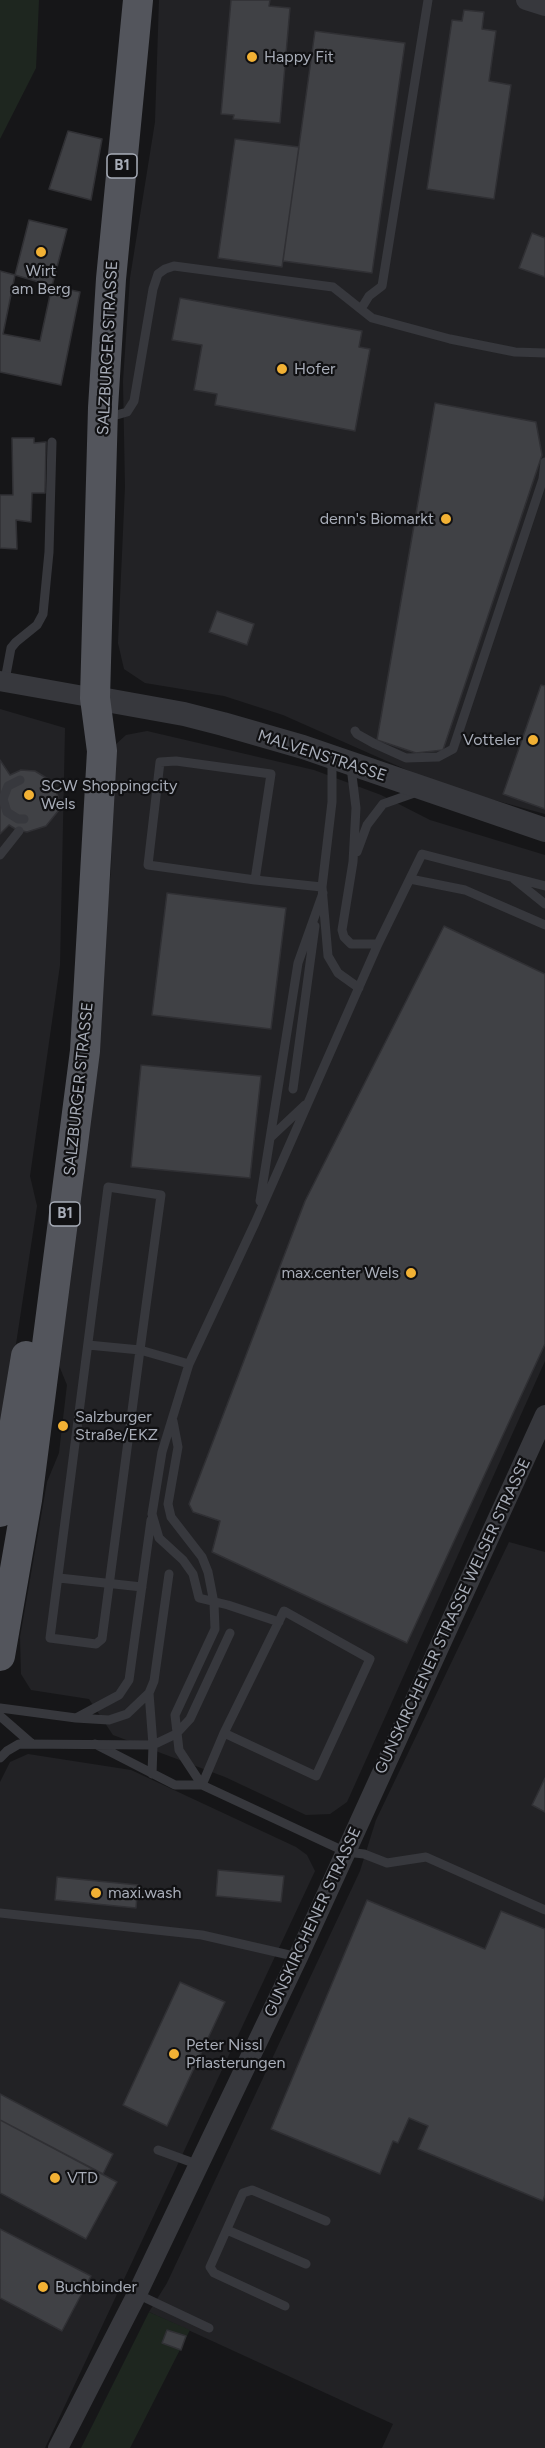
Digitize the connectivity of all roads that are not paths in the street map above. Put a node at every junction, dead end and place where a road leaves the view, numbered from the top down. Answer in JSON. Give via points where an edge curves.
{"nodes":[{"id":1,"x":138,"y":0,"type":"edge"},
{"id":2,"x":428,"y":0,"type":"edge"},
{"id":3,"x":526,"y":0,"type":"edge"},
{"id":4,"x":545,"y":6,"type":"edge"},
{"id":5,"x":362,"y":309,"type":"junction"},
{"id":6,"x":545,"y":353,"type":"edge"},
{"id":7,"x":103,"y":418,"type":"junction"},
{"id":8,"x":52,"y":442,"type":"dead end"},
{"id":9,"x":545,"y":462,"type":"edge"},
{"id":10,"x":2,"y":681,"type":"edge"},
{"id":11,"x":95,"y":698,"type":"junction"},
{"id":12,"x":355,"y":731,"type":"dead end"},
{"id":13,"x":341,"y":760,"type":"junction"},
{"id":14,"x":20,"y":780,"type":"dead end"},
{"id":15,"x":3,"y":787,"type":"edge"},
{"id":16,"x":426,"y":789,"type":"junction"},
{"id":17,"x":2,"y":806,"type":"edge"},
{"id":18,"x":24,"y":819,"type":"dead end"},
{"id":19,"x":545,"y":830,"type":"edge"},
{"id":20,"x":19,"y":831,"type":"dead end"},
{"id":21,"x":0,"y":855,"type":"edge"},
{"id":22,"x":353,"y":862,"type":"junction"},
{"id":23,"x":510,"y":875,"type":"junction"},
{"id":24,"x":411,"y":879,"type":"junction"},
{"id":25,"x":255,"y":880,"type":"junction"},
{"id":26,"x":545,"y":886,"type":"edge"},
{"id":27,"x":323,"y":890,"type":"junction"},
{"id":28,"x":545,"y":904,"type":"edge"},
{"id":29,"x":318,"y":909,"type":"junction"},
{"id":30,"x":545,"y":925,"type":"edge"},
{"id":31,"x":378,"y":944,"type":"junction"},
{"id":32,"x":359,"y":988,"type":"junction"},
{"id":33,"x":293,"y":1089,"type":"dead end"},
{"id":34,"x":309,"y":1101,"type":"junction"},
{"id":35,"x":271,"y":1137,"type":"junction"},
{"id":36,"x":255,"y":1223,"type":"junction"},
{"id":37,"x":88,"y":1345,"type":"junction"},
{"id":38,"x":140,"y":1350,"type":"junction"},
{"id":39,"x":189,"y":1364,"type":"junction"},
{"id":40,"x":545,"y":1415,"type":"edge"},
{"id":41,"x":173,"y":1418,"type":"junction"},
{"id":42,"x":0,"y":1512,"type":"edge"},
{"id":43,"x":152,"y":1514,"type":"junction"},
{"id":44,"x":169,"y":1574,"type":"dead end"},
{"id":45,"x":59,"y":1578,"type":"junction"},
{"id":46,"x":110,"y":1583,"type":"junction"},
{"id":47,"x":142,"y":1587,"type":"junction"},
{"id":48,"x":214,"y":1603,"type":"junction"},
{"id":49,"x":279,"y":1622,"type":"junction"},
{"id":50,"x":230,"y":1633,"type":"dead end"},
{"id":51,"x":0,"y":1656,"type":"edge"},
{"id":52,"x":149,"y":1694,"type":"junction"},
{"id":53,"x":0,"y":1708,"type":"edge"},
{"id":54,"x":0,"y":1716,"type":"edge"},
{"id":55,"x":76,"y":1718,"type":"junction"},
{"id":56,"x":224,"y":1733,"type":"junction"},
{"id":57,"x":176,"y":1734,"type":"junction"},
{"id":58,"x":31,"y":1743,"type":"junction"},
{"id":59,"x":95,"y":1744,"type":"junction"},
{"id":60,"x":153,"y":1745,"type":"junction"},
{"id":61,"x":0,"y":1758,"type":"edge"},
{"id":62,"x":152,"y":1774,"type":"junction"},
{"id":63,"x":202,"y":1785,"type":"junction"},
{"id":64,"x":362,"y":1817,"type":"joint"},
{"id":65,"x":346,"y":1851,"type":"junction"},
{"id":66,"x":545,"y":1910,"type":"edge"},
{"id":67,"x":0,"y":1913,"type":"edge"},
{"id":68,"x":298,"y":1956,"type":"junction"},
{"id":69,"x":158,"y":2150,"type":"dead end"},
{"id":70,"x":199,"y":2165,"type":"junction"},
{"id":71,"x":326,"y":2221,"type":"dead end"},
{"id":72,"x":227,"y":2230,"type":"junction"},
{"id":73,"x":306,"y":2264,"type":"dead end"},
{"id":74,"x":137,"y":2294,"type":"junction"},
{"id":75,"x":285,"y":2306,"type":"dead end"},
{"id":76,"x":209,"y":2328,"type":"dead end"},
{"id":77,"x":58,"y":2448,"type":"edge"}],
"edges":[{"from":1,"to":7,"type":"main road","name":"SALZBURGER STRASSE","number":"B1","via":[[111,279]]},
{"from":2,"to":5,"type":"lane","via":[[382,285]]},
{"from":3,"to":4,"type":"street"},
{"from":5,"to":6,"type":"lane","via":[[372,318],[450,339],[515,352]]},
{"from":5,"to":7,"type":"lane","via":[[333,287],[186,266],[165,269],[153,289],[134,401],[127,412]]},
{"from":7,"to":11,"type":"main road","name":"SALZBURGER STRASSE","number":"B1"},
{"from":8,"to":10,"type":"lane","via":[[43,614],[37,625],[11,648]]},
{"from":9,"to":12,"type":"lane","via":[[543,479],[453,749],[438,757],[406,758]]},
{"from":10,"to":11,"type":"street"},
{"from":11,"to":13,"type":"street","name":"MALVENSTRASSE","via":[[183,714]]},
{"from":11,"to":42,"type":"main road","name":"SALZBURGER STRASSE","number":"B1","via":[[81,754],[68,1019],[55,1142],[26,1358]]},
{"from":11,"to":51,"type":"main road","name":"SALZBURGER STRASSE","number":"B1","via":[[102,751],[85,1051],[27,1500]]},
{"from":13,"to":16,"type":"street","name":"MALVENSTRASSE"},
{"from":13,"to":22,"type":"lane","via":[[356,796]]},
{"from":13,"to":27,"type":"lane","via":[[332,802]]},
{"from":14,"to":15,"type":"lane"},
{"from":15,"to":17,"type":"lane"},
{"from":16,"to":19,"type":"street","name":"MALVENSTRASSE"},
{"from":16,"to":22,"type":"lane","via":[[383,804],[367,825]]},
{"from":17,"to":18,"type":"lane","via":[[12,816]]},
{"from":20,"to":21,"type":"lane"},
{"from":22,"to":31,"type":"lane","via":[[344,937],[351,944]]},
{"from":23,"to":24,"type":"lane","via":[[422,854]]},
{"from":23,"to":26,"type":"lane"},
{"from":23,"to":28,"type":"lane"},
{"from":24,"to":30,"type":"lane","via":[[465,890]]},
{"from":24,"to":31,"type":"lane"},
{"from":25,"to":25,"type":"lane","via":[[148,866],[159,762],[271,774]]},
{"from":25,"to":27,"type":"lane"},
{"from":27,"to":29,"type":"lane"},
{"from":27,"to":32,"type":"lane","via":[[328,956],[338,973]]},
{"from":29,"to":33,"type":"lane"},
{"from":29,"to":35,"type":"lane","via":[[298,963]]},
{"from":31,"to":32,"type":"lane"},
{"from":32,"to":34,"type":"lane"},
{"from":34,"to":35,"type":"lane"},
{"from":34,"to":36,"type":"lane"},
{"from":35,"to":36,"type":"lane"},
{"from":36,"to":39,"type":"lane"},
{"from":37,"to":38,"type":"lane"},
{"from":37,"to":38,"type":"lane","via":[[108,1187],[161,1195]]},
{"from":37,"to":45,"type":"lane"},
{"from":38,"to":39,"type":"lane"},
{"from":38,"to":46,"type":"lane"},
{"from":39,"to":41,"type":"lane"},
{"from":40,"to":64,"type":"street","name":"GUNSKIRCHENER STRASSE WELSER STRASSE"},
{"from":41,"to":43,"type":"lane","via":[[162,1452]]},
{"from":41,"to":48,"type":"lane","via":[[178,1447],[168,1504],[171,1517],[202,1557]]},
{"from":43,"to":47,"type":"lane"},
{"from":43,"to":48,"type":"lane","via":[[159,1538],[193,1574],[199,1598]]},
{"from":44,"to":52,"type":"lane"},
{"from":45,"to":46,"type":"lane"},
{"from":45,"to":46,"type":"lane","via":[[50,1638],[96,1644],[102,1639]]},
{"from":46,"to":47,"type":"lane"},
{"from":47,"to":55,"type":"lane","via":[[129,1680],[119,1695]]},
{"from":48,"to":49,"type":"lane"},
{"from":48,"to":57,"type":"lane","via":[[214,1629],[175,1715]]},
{"from":49,"to":56,"type":"lane"},
{"from":49,"to":56,"type":"lane","via":[[284,1611],[370,1659],[316,1776]]},
{"from":50,"to":57,"type":"lane","via":[[190,1719]]},
{"from":52,"to":55,"type":"lane","via":[[127,1714],[109,1720]]},
{"from":52,"to":60,"type":"lane"},
{"from":53,"to":55,"type":"lane"},
{"from":54,"to":58,"type":"lane"},
{"from":56,"to":63,"type":"lane"},
{"from":57,"to":60,"type":"lane"},
{"from":57,"to":63,"type":"lane","via":[[179,1750]]},
{"from":58,"to":59,"type":"lane"},
{"from":58,"to":61,"type":"lane","via":[[19,1744]]},
{"from":59,"to":60,"type":"lane"},
{"from":59,"to":62,"type":"lane"},
{"from":60,"to":62,"type":"lane"},
{"from":62,"to":63,"type":"lane","via":[[175,1785]]},
{"from":63,"to":65,"type":"lane"},
{"from":64,"to":65,"type":"street","name":"GUNSKIRCHENER STRASSE"},
{"from":65,"to":66,"type":"lane","via":[[387,1863],[426,1857]]},
{"from":65,"to":68,"type":"street","name":"GUNSKIRCHENER STRASSE"},
{"from":67,"to":68,"type":"lane","via":[[202,1935]]},
{"from":68,"to":70,"type":"street","name":"GUNSKIRCHENER STRASSE"},
{"from":69,"to":70,"type":"lane"},
{"from":70,"to":74,"type":"street","name":"GUNSKIRCHENER STRASSE"},
{"from":71,"to":72,"type":"lane","via":[[248,2190],[243,2193]]},
{"from":72,"to":73,"type":"lane"},
{"from":72,"to":75,"type":"lane","via":[[210,2263],[211,2270]]},
{"from":74,"to":76,"type":"lane"},
{"from":74,"to":77,"type":"street","name":"GUNSKIRCHENER STRASSE"}]}
